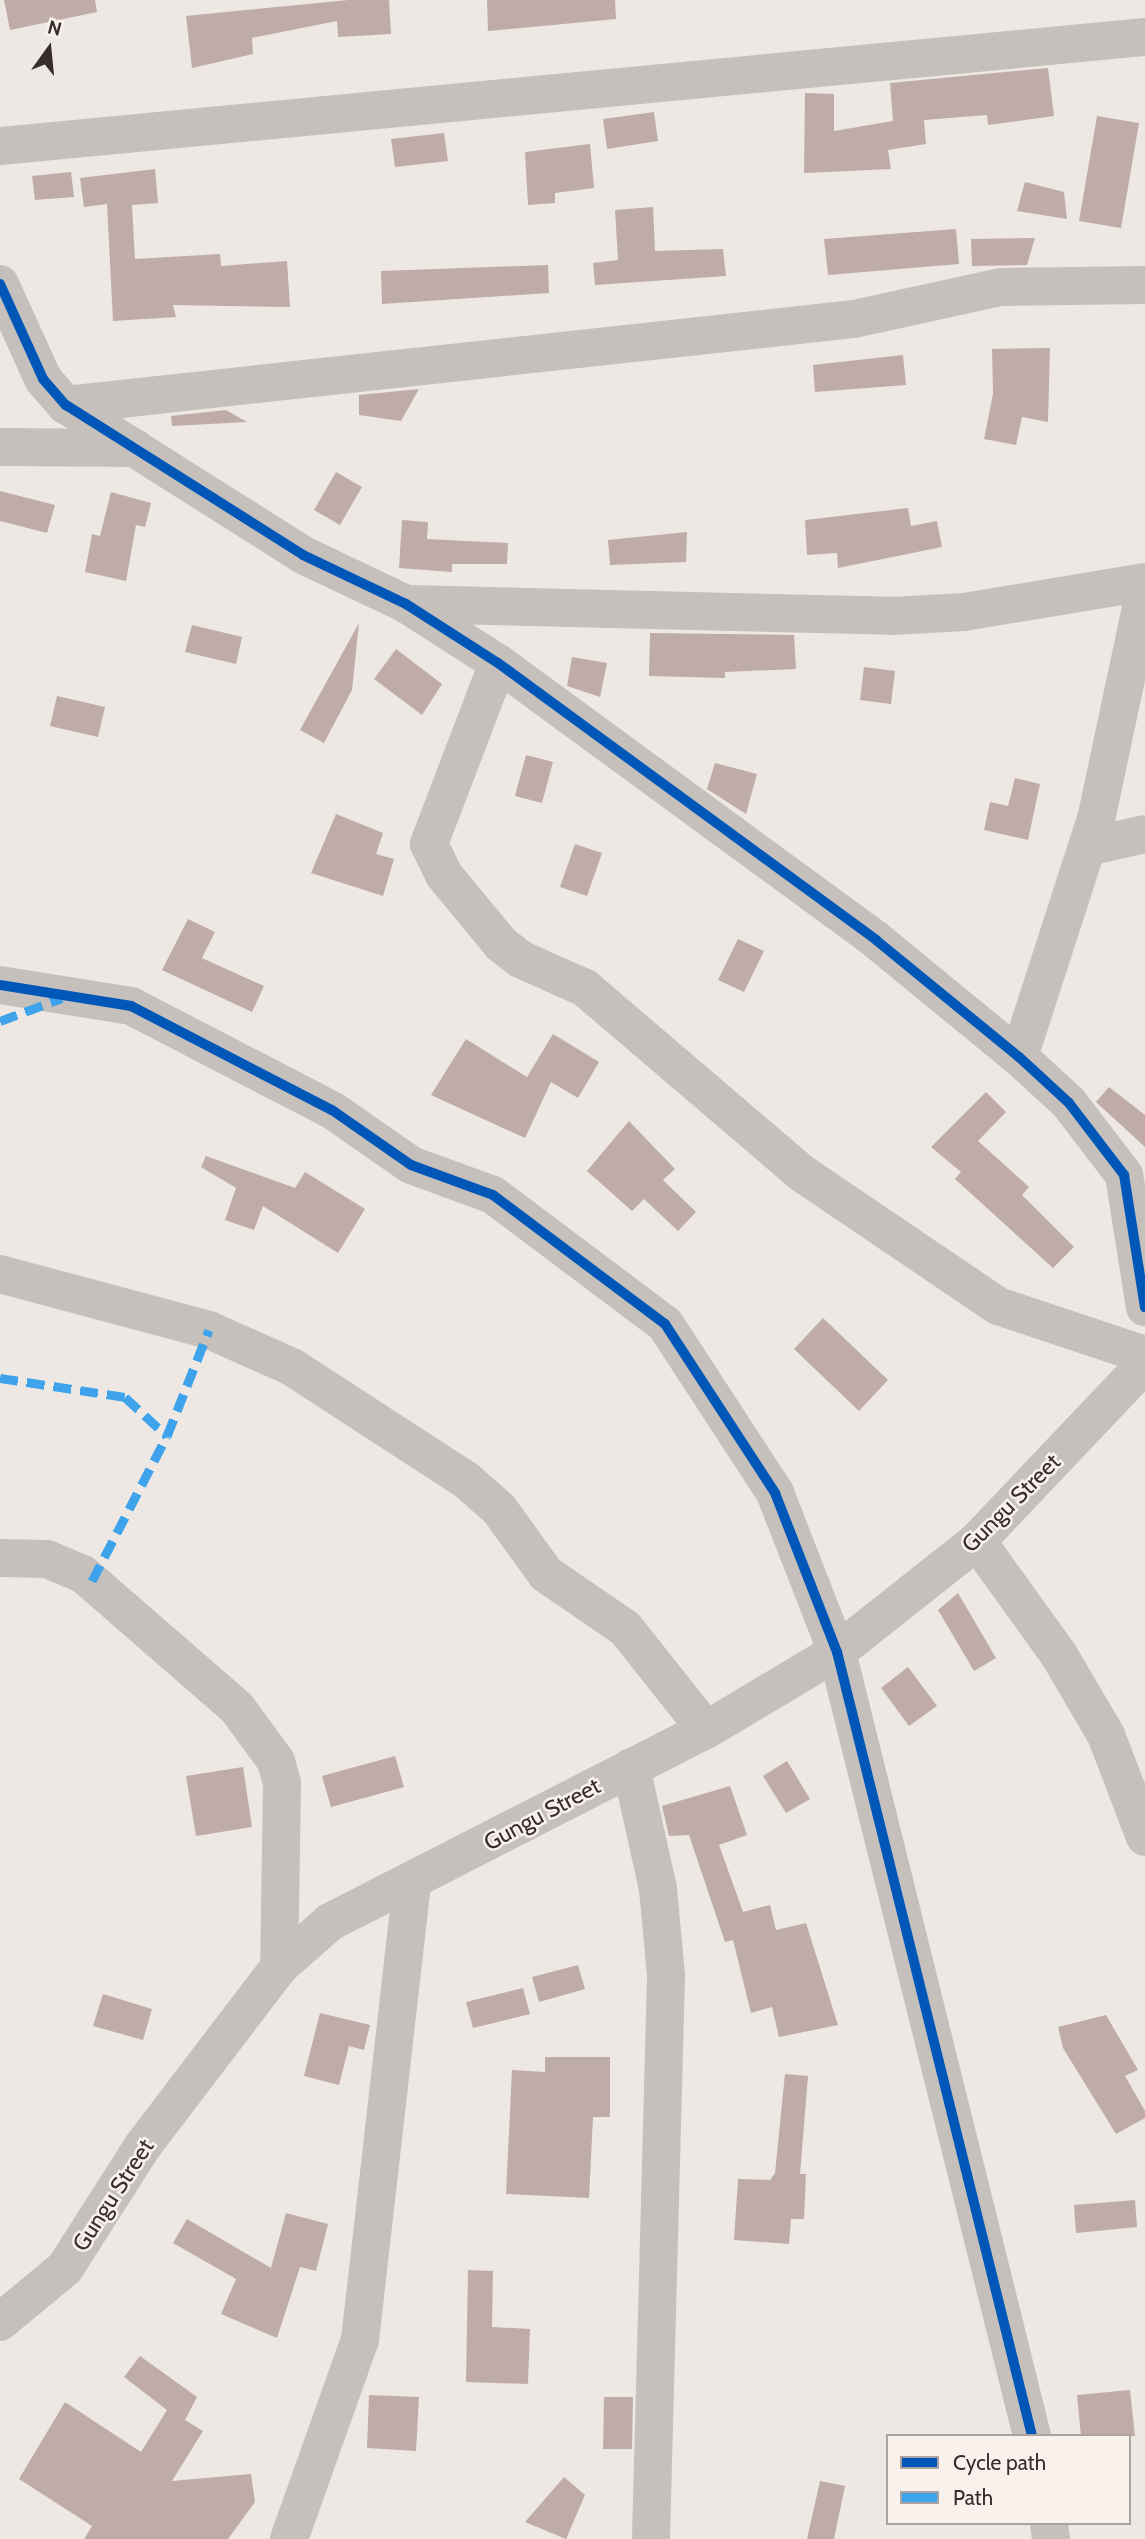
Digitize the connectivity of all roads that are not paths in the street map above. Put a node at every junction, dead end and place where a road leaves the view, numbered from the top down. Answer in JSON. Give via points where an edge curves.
{"nodes":[{"id":1,"x":1145,"y":37,"type":"edge"},
{"id":2,"x":0,"y":146,"type":"edge"},
{"id":3,"x":0,"y":284,"type":"edge"},
{"id":4,"x":1145,"y":285,"type":"edge"},
{"id":5,"x":66,"y":405,"type":"junction"},
{"id":6,"x":0,"y":447,"type":"edge"},
{"id":7,"x":135,"y":449,"type":"junction"},
{"id":8,"x":1145,"y":582,"type":"edge"},
{"id":9,"x":1145,"y":590,"type":"edge"},
{"id":10,"x":406,"y":604,"type":"junction"},
{"id":11,"x":498,"y":663,"type":"junction"},
{"id":12,"x":1145,"y":834,"type":"edge"},
{"id":13,"x":1087,"y":847,"type":"junction"},
{"id":14,"x":0,"y":985,"type":"edge"},
{"id":15,"x":1019,"y":1057,"type":"junction"},
{"id":16,"x":0,"y":1274,"type":"edge"},
{"id":17,"x":1145,"y":1307,"type":"edge"},
{"id":18,"x":1145,"y":1355,"type":"edge"},
{"id":19,"x":1145,"y":1364,"type":"edge"},
{"id":20,"x":977,"y":1541,"type":"junction"},
{"id":21,"x":0,"y":1558,"type":"edge"},
{"id":22,"x":837,"y":1652,"type":"junction"},
{"id":23,"x":706,"y":1730,"type":"junction"},
{"id":24,"x":631,"y":1767,"type":"junction"},
{"id":25,"x":1145,"y":1837,"type":"edge"},
{"id":26,"x":412,"y":1884,"type":"junction"},
{"id":27,"x":279,"y":1967,"type":"junction"},
{"id":28,"x":0,"y":2322,"type":"edge"},
{"id":29,"x":1032,"y":2434,"type":"edge"},
{"id":30,"x":289,"y":2539,"type":"edge"},
{"id":31,"x":651,"y":2539,"type":"edge"}],
"edges":[{"from":1,"to":2,"type":"street"},
{"from":3,"to":5,"type":"street","via":[[43,379]]},
{"from":4,"to":5,"type":"street","via":[[1001,287],[854,319]]},
{"from":5,"to":7,"type":"street"},
{"from":6,"to":7,"type":"street"},
{"from":7,"to":10,"type":"street","via":[[303,555]]},
{"from":8,"to":10,"type":"street","via":[[964,612],[893,616]]},
{"from":9,"to":13,"type":"street"},
{"from":10,"to":11,"type":"street"},
{"from":11,"to":15,"type":"street","via":[[876,940]]},
{"from":11,"to":18,"type":"street","via":[[429,844],[443,875],[500,944],[520,959],[585,988],[803,1174],[998,1306]]},
{"from":12,"to":13,"type":"street"},
{"from":13,"to":15,"type":"street"},
{"from":14,"to":22,"type":"street","via":[[131,1006],[332,1110],[411,1165],[493,1195],[648,1306],[775,1493]]},
{"from":15,"to":17,"type":"street","via":[[1069,1103],[1124,1175]]},
{"from":16,"to":23,"type":"street","via":[[209,1331],[292,1367],[467,1480],[499,1509],[546,1574],[625,1628]]},
{"from":19,"to":20,"type":"street","name":"Gungu Street"},
{"from":20,"to":22,"type":"street","name":"Gungu Street"},
{"from":20,"to":25,"type":"street","via":[[1059,1655],[1099,1724]]},
{"from":21,"to":27,"type":"street","via":[[47,1559],[83,1574],[237,1708],[276,1761],[282,1783]]},
{"from":22,"to":23,"type":"street","name":"Gungu Street"},
{"from":22,"to":29,"type":"street"},
{"from":23,"to":24,"type":"street","name":"Gungu Street"},
{"from":24,"to":26,"type":"street","name":"Gungu Street"},
{"from":24,"to":31,"type":"street","via":[[658,1889],[666,1976]]},
{"from":26,"to":27,"type":"street","name":"Gungu Street","via":[[330,1922]]},
{"from":26,"to":30,"type":"street","via":[[360,2340]]},
{"from":27,"to":28,"type":"street","name":"Gungu Street","via":[[142,2147],[65,2269]]}]}
